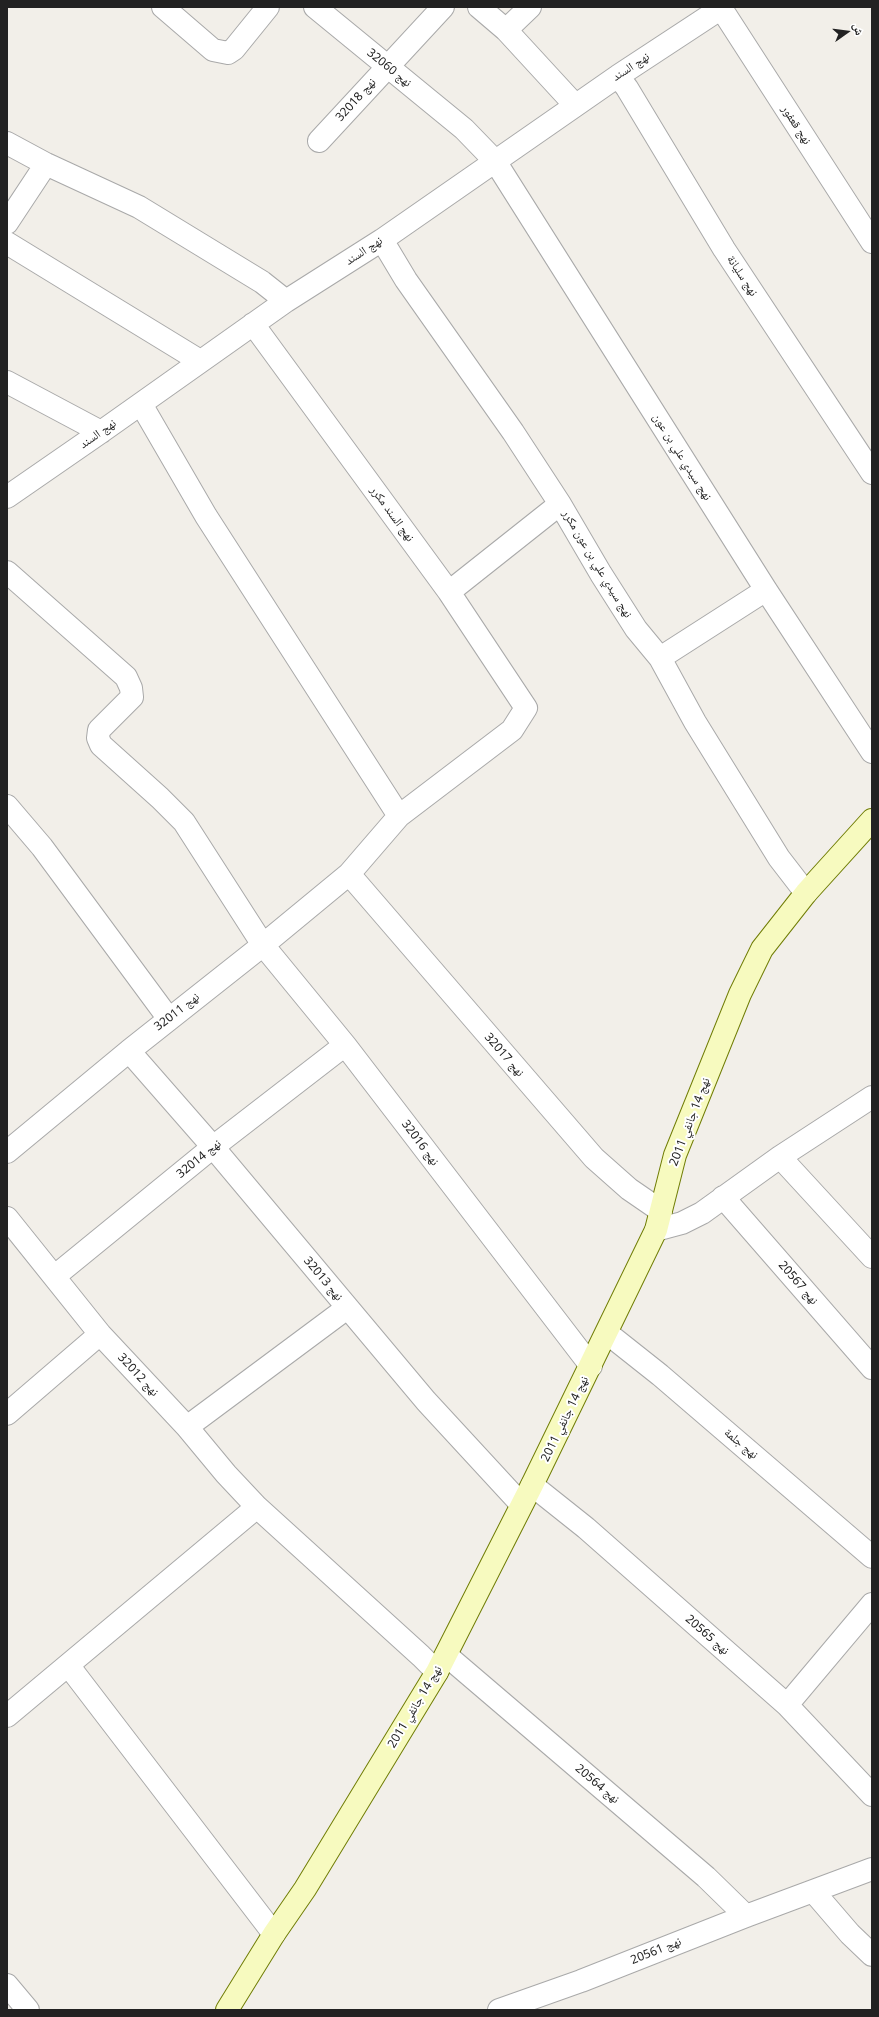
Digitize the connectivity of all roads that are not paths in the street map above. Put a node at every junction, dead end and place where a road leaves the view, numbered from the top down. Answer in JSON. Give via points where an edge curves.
{"nodes":[{"id":1,"x":163,"y":7,"type":"edge"},
{"id":2,"x":268,"y":7,"type":"edge"},
{"id":3,"x":315,"y":7,"type":"edge"},
{"id":4,"x":443,"y":7,"type":"edge"},
{"id":5,"x":479,"y":7,"type":"edge"},
{"id":6,"x":530,"y":7,"type":"edge"},
{"id":7,"x":722,"y":8,"type":"edge"},
{"id":8,"x":506,"y":30,"type":"junction"},
{"id":9,"x":388,"y":66,"type":"junction"},
{"id":10,"x":618,"y":76,"type":"junction"},
{"id":11,"x":575,"y":105,"type":"junction"},
{"id":12,"x":319,"y":141,"type":"dead end"},
{"id":13,"x":7,"y":143,"type":"edge"},
{"id":14,"x":495,"y":161,"type":"junction"},
{"id":15,"x":46,"y":164,"type":"junction"},
{"id":16,"x":7,"y":223,"type":"edge"},
{"id":17,"x":382,"y":240,"type":"junction"},
{"id":18,"x":872,"y":242,"type":"edge"},
{"id":19,"x":7,"y":243,"type":"edge"},
{"id":20,"x":286,"y":301,"type":"junction"},
{"id":21,"x":253,"y":324,"type":"junction"},
{"id":22,"x":200,"y":361,"type":"junction"},
{"id":23,"x":7,"y":382,"type":"edge"},
{"id":24,"x":141,"y":404,"type":"junction"},
{"id":25,"x":101,"y":432,"type":"junction"},
{"id":26,"x":872,"y":473,"type":"edge"},
{"id":27,"x":7,"y":496,"type":"edge"},
{"id":28,"x":560,"y":504,"type":"junction"},
{"id":29,"x":7,"y":572,"type":"edge"},
{"id":30,"x":766,"y":590,"type":"junction"},
{"id":31,"x":448,"y":592,"type":"junction"},
{"id":32,"x":660,"y":658,"type":"junction"},
{"id":33,"x":526,"y":708,"type":"joint"},
{"id":34,"x":872,"y":752,"type":"edge"},
{"id":35,"x":8,"y":808,"type":"edge"},
{"id":36,"x":399,"y":816,"type":"junction"},
{"id":37,"x":872,"y":820,"type":"edge"},
{"id":38,"x":354,"y":880,"type":"junction"},
{"id":39,"x":806,"y":893,"type":"junction"},
{"id":40,"x":263,"y":944,"type":"junction"},
{"id":41,"x":169,"y":1019,"type":"junction"},
{"id":42,"x":345,"y":1045,"type":"junction"},
{"id":43,"x":129,"y":1051,"type":"junction"},
{"id":44,"x":872,"y":1097,"type":"edge"},
{"id":45,"x":213,"y":1147,"type":"junction"},
{"id":46,"x":7,"y":1152,"type":"edge"},
{"id":47,"x":780,"y":1157,"type":"junction"},
{"id":48,"x":723,"y":1197,"type":"junction"},
{"id":49,"x":7,"y":1218,"type":"edge"},
{"id":50,"x":659,"y":1221,"type":"junction"},
{"id":51,"x":872,"y":1257,"type":"edge"},
{"id":52,"x":55,"y":1276,"type":"junction"},
{"id":53,"x":347,"y":1308,"type":"junction"},
{"id":54,"x":607,"y":1333,"type":"junction"},
{"id":55,"x":100,"y":1334,"type":"junction"},
{"id":56,"x":590,"y":1366,"type":"junction"},
{"id":57,"x":872,"y":1368,"type":"edge"},
{"id":58,"x":7,"y":1414,"type":"edge"},
{"id":59,"x":187,"y":1427,"type":"junction"},
{"id":60,"x":532,"y":1485,"type":"junction"},
{"id":61,"x":521,"y":1504,"type":"junction"},
{"id":62,"x":257,"y":1506,"type":"junction"},
{"id":63,"x":872,"y":1557,"type":"edge"},
{"id":64,"x":872,"y":1604,"type":"edge"},
{"id":65,"x":441,"y":1664,"type":"junction"},
{"id":66,"x":68,"y":1665,"type":"junction"},
{"id":67,"x":787,"y":1705,"type":"junction"},
{"id":68,"x":7,"y":1716,"type":"edge"},
{"id":69,"x":872,"y":1794,"type":"edge"},
{"id":70,"x":872,"y":1869,"type":"edge"},
{"id":71,"x":813,"y":1891,"type":"junction"},
{"id":72,"x":746,"y":1916,"type":"junction"},
{"id":73,"x":274,"y":1934,"type":"junction"},
{"id":74,"x":872,"y":1955,"type":"edge"},
{"id":75,"x":7,"y":1984,"type":"edge"},
{"id":76,"x":28,"y":2010,"type":"edge"},
{"id":77,"x":227,"y":2010,"type":"edge"},
{"id":78,"x":499,"y":2010,"type":"edge"}],
"edges":[{"from":1,"to":2,"type":"street","via":[[213,50],[228,54]]},
{"from":3,"to":9,"type":"street","name":"نهج 32060"},
{"from":4,"to":9,"type":"street","name":"نهج 32018"},
{"from":5,"to":8,"type":"street"},
{"from":6,"to":8,"type":"street"},
{"from":7,"to":10,"type":"street","name":"نهج السند"},
{"from":7,"to":18,"type":"street","name":"نهج قعفور"},
{"from":8,"to":11,"type":"street"},
{"from":9,"to":12,"type":"street","name":"نهج 32018"},
{"from":9,"to":14,"type":"street","name":"نهج 32060","via":[[464,129]]},
{"from":10,"to":11,"type":"street","name":"نهج السند"},
{"from":10,"to":26,"type":"street","name":"نهج سليانة","via":[[724,249]]},
{"from":11,"to":14,"type":"street","name":"نهج السند"},
{"from":13,"to":15,"type":"street"},
{"from":14,"to":17,"type":"street","name":"نهج السند"},
{"from":14,"to":30,"type":"street","name":"نهج سيدي علي بن عون"},
{"from":15,"to":16,"type":"street"},
{"from":15,"to":20,"type":"street","via":[[139,207],[262,282]]},
{"from":17,"to":20,"type":"street","name":"نهج السند"},
{"from":17,"to":28,"type":"street","name":"نهج سيدي علي بن عون مكرر","via":[[406,280],[513,432]]},
{"from":19,"to":22,"type":"street"},
{"from":20,"to":21,"type":"street","name":"نهج السند"},
{"from":21,"to":22,"type":"street","name":"نهج السند"},
{"from":21,"to":31,"type":"street","name":"نهج السند مكرر"},
{"from":22,"to":24,"type":"street","name":"نهج السند"},
{"from":23,"to":25,"type":"street"},
{"from":24,"to":25,"type":"street","name":"نهج السند"},
{"from":24,"to":36,"type":"street","via":[[206,516]]},
{"from":25,"to":27,"type":"street","name":"نهج السند"},
{"from":28,"to":31,"type":"street"},
{"from":28,"to":32,"type":"street","name":"نهج سيدي علي بن عون مكرر","via":[[636,629]]},
{"from":29,"to":40,"type":"street","name":"نهج 32016","via":[[126,677],[132,697],[99,730],[98,738],[102,745],[184,822]]},
{"from":30,"to":32,"type":"street"},
{"from":30,"to":34,"type":"street","name":"نهج سيدي علي بن عون"},
{"from":31,"to":33,"type":"street","name":"نهج السند مكرر"},
{"from":32,"to":39,"type":"street","name":"نهج سيدي علي بن عون مكرر","via":[[695,722],[775,851]]},
{"from":33,"to":36,"type":"street","name":"نهج 32011","via":[[512,730]]},
{"from":35,"to":41,"type":"street","via":[[42,847]]},
{"from":36,"to":38,"type":"street","name":"نهج 32011"},
{"from":37,"to":39,"type":"street","name":"نهج 14 جانفي 2011"},
{"from":38,"to":40,"type":"street","name":"نهج 32011"},
{"from":38,"to":50,"type":"street","name":"نهج 32017","via":[[594,1158],[629,1189]]},
{"from":39,"to":50,"type":"street","name":"نهج 14 جانفي 2011","via":[[762,949],[740,994],[675,1155]]},
{"from":40,"to":41,"type":"street","name":"نهج 32011"},
{"from":40,"to":42,"type":"street","name":"نهج 32016"},
{"from":41,"to":43,"type":"street","name":"نهج 32011"},
{"from":42,"to":45,"type":"street","name":"نهج 32014"},
{"from":42,"to":56,"type":"street","name":"نهج 32016"},
{"from":43,"to":45,"type":"street","name":"نهج 32013"},
{"from":43,"to":46,"type":"street","name":"نهج 32011"},
{"from":44,"to":47,"type":"street"},
{"from":45,"to":52,"type":"street","name":"نهج 32014"},
{"from":45,"to":53,"type":"street","name":"نهج 32013"},
{"from":47,"to":48,"type":"street"},
{"from":47,"to":51,"type":"street"},
{"from":48,"to":50,"type":"street","via":[[682,1223]]},
{"from":48,"to":57,"type":"street","name":"نهج 20567"},
{"from":49,"to":52,"type":"street","name":"نهج 32012"},
{"from":50,"to":54,"type":"street","name":"نهج 14 جانفي 2011"},
{"from":52,"to":55,"type":"street","name":"نهج 32012"},
{"from":53,"to":59,"type":"street"},
{"from":53,"to":61,"type":"street","name":"نهج 32013","via":[[426,1401]]},
{"from":54,"to":56,"type":"street","name":"نهج 14 جانفي 2011"},
{"from":54,"to":63,"type":"street","name":"نهج جلمة"},
{"from":55,"to":58,"type":"street"},
{"from":55,"to":59,"type":"street","name":"نهج 32012"},
{"from":56,"to":60,"type":"street","name":"نهج 14 جانفي 2011"},
{"from":59,"to":62,"type":"street","name":"نهج 32012"},
{"from":60,"to":61,"type":"street","name":"نهج 14 جانفي 2011"},
{"from":60,"to":67,"type":"street","name":"نهج 20565","via":[[586,1528]]},
{"from":61,"to":65,"type":"street","name":"نهج 14 جانفي 2011"},
{"from":62,"to":65,"type":"street","name":"نهج 20564","via":[[421,1656]]},
{"from":62,"to":66,"type":"street"},
{"from":64,"to":67,"type":"street"},
{"from":65,"to":72,"type":"street","name":"نهج 20564","via":[[706,1877]]},
{"from":65,"to":73,"type":"street","name":"نهج 14 جانفي 2011","via":[[305,1889]]},
{"from":66,"to":68,"type":"street"},
{"from":66,"to":73,"type":"street"},
{"from":67,"to":69,"type":"street","name":"نهج 20565"},
{"from":70,"to":71,"type":"street","name":"نهج 20561"},
{"from":71,"to":72,"type":"street","name":"نهج 20561"},
{"from":71,"to":74,"type":"street"},
{"from":72,"to":78,"type":"street","name":"نهج 20561","via":[[581,1981]]},
{"from":73,"to":77,"type":"street","name":"نهج 14 جانفي 2011"},
{"from":75,"to":76,"type":"street"}]}
